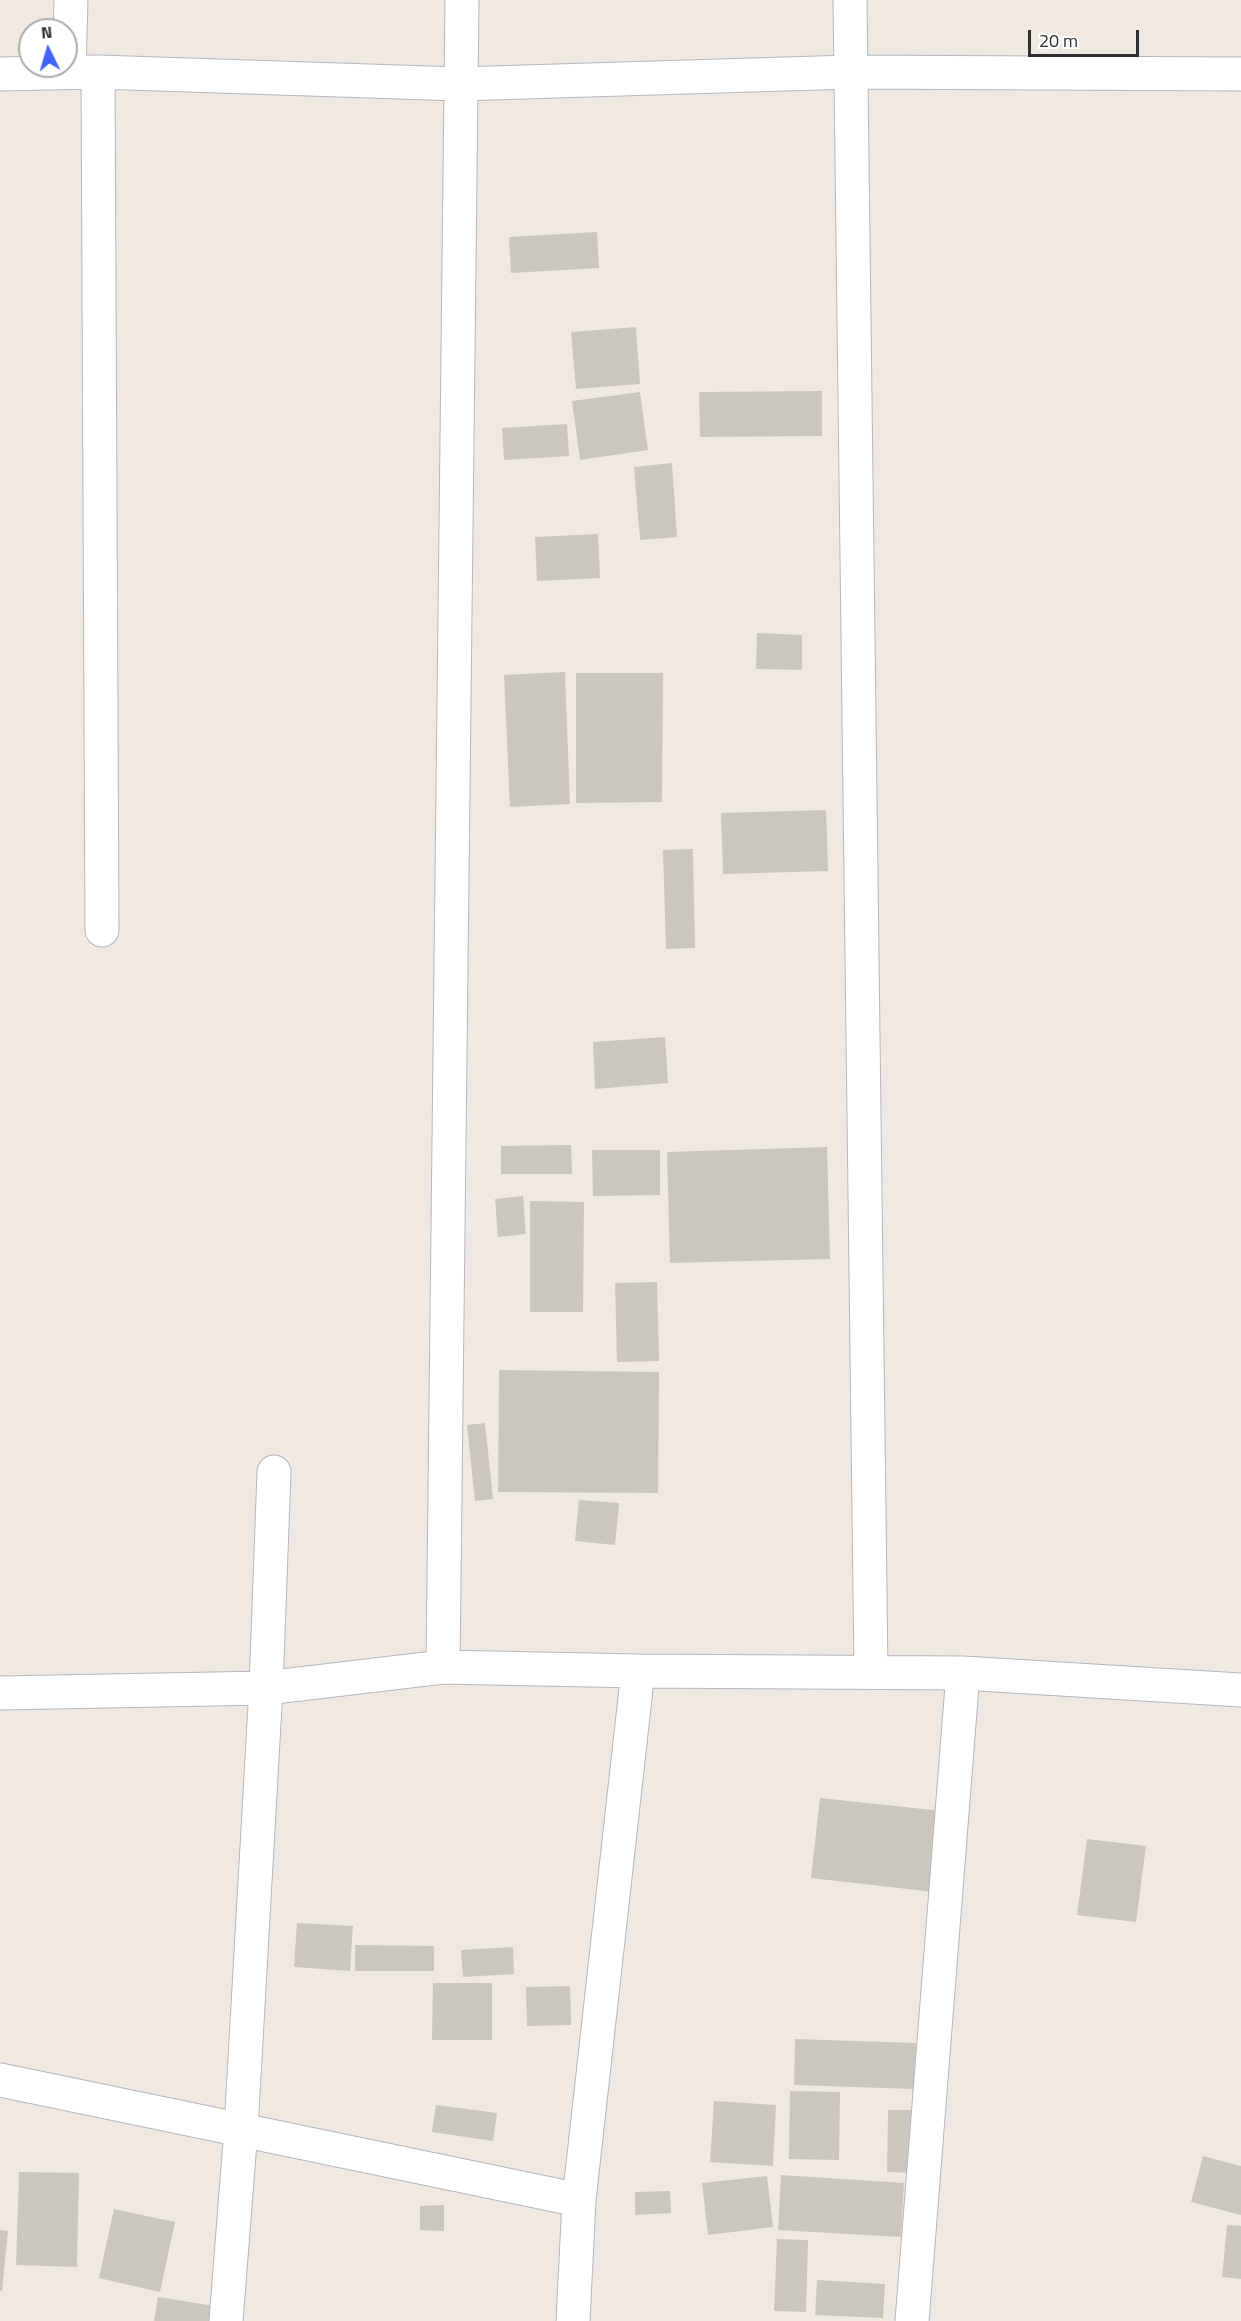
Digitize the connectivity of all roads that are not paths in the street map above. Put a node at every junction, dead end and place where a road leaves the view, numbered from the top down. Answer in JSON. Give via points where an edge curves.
{"nodes":[{"id":1,"x":71,"y":0,"type":"edge"},
{"id":2,"x":462,"y":0,"type":"edge"},
{"id":3,"x":850,"y":0,"type":"edge"},
{"id":4,"x":84,"y":71,"type":"junction"},
{"id":5,"x":850,"y":72,"type":"junction"},
{"id":6,"x":0,"y":74,"type":"edge"},
{"id":7,"x":1241,"y":74,"type":"edge"},
{"id":8,"x":459,"y":84,"type":"junction"},
{"id":9,"x":102,"y":930,"type":"dead end"},
{"id":10,"x":274,"y":1472,"type":"dead end"},
{"id":11,"x":443,"y":1667,"type":"junction"},
{"id":12,"x":638,"y":1671,"type":"junction"},
{"id":13,"x":871,"y":1671,"type":"junction"},
{"id":14,"x":963,"y":1673,"type":"junction"},
{"id":15,"x":266,"y":1688,"type":"junction"},
{"id":16,"x":1241,"y":1690,"type":"edge"},
{"id":17,"x":0,"y":1694,"type":"edge"},
{"id":18,"x":0,"y":2080,"type":"edge"},
{"id":19,"x":242,"y":2128,"type":"junction"},
{"id":20,"x":579,"y":2200,"type":"junction"},
{"id":21,"x":226,"y":2321,"type":"edge"},
{"id":22,"x":573,"y":2321,"type":"edge"},
{"id":23,"x":912,"y":2321,"type":"edge"}],
"edges":[{"from":1,"to":4,"type":"street"},
{"from":2,"to":8,"type":"street"},
{"from":3,"to":5,"type":"street"},
{"from":4,"to":6,"type":"street"},
{"from":4,"to":8,"type":"street"},
{"from":4,"to":9,"type":"street"},
{"from":5,"to":7,"type":"street"},
{"from":5,"to":8,"type":"street"},
{"from":5,"to":13,"type":"street"},
{"from":8,"to":11,"type":"street"},
{"from":10,"to":15,"type":"street"},
{"from":11,"to":12,"type":"street"},
{"from":11,"to":15,"type":"street"},
{"from":12,"to":13,"type":"street"},
{"from":12,"to":20,"type":"street"},
{"from":13,"to":14,"type":"street"},
{"from":14,"to":16,"type":"street"},
{"from":14,"to":23,"type":"street"},
{"from":15,"to":17,"type":"street"},
{"from":15,"to":19,"type":"street"},
{"from":18,"to":19,"type":"street"},
{"from":19,"to":20,"type":"street"},
{"from":19,"to":21,"type":"street"},
{"from":20,"to":22,"type":"street"}]}
